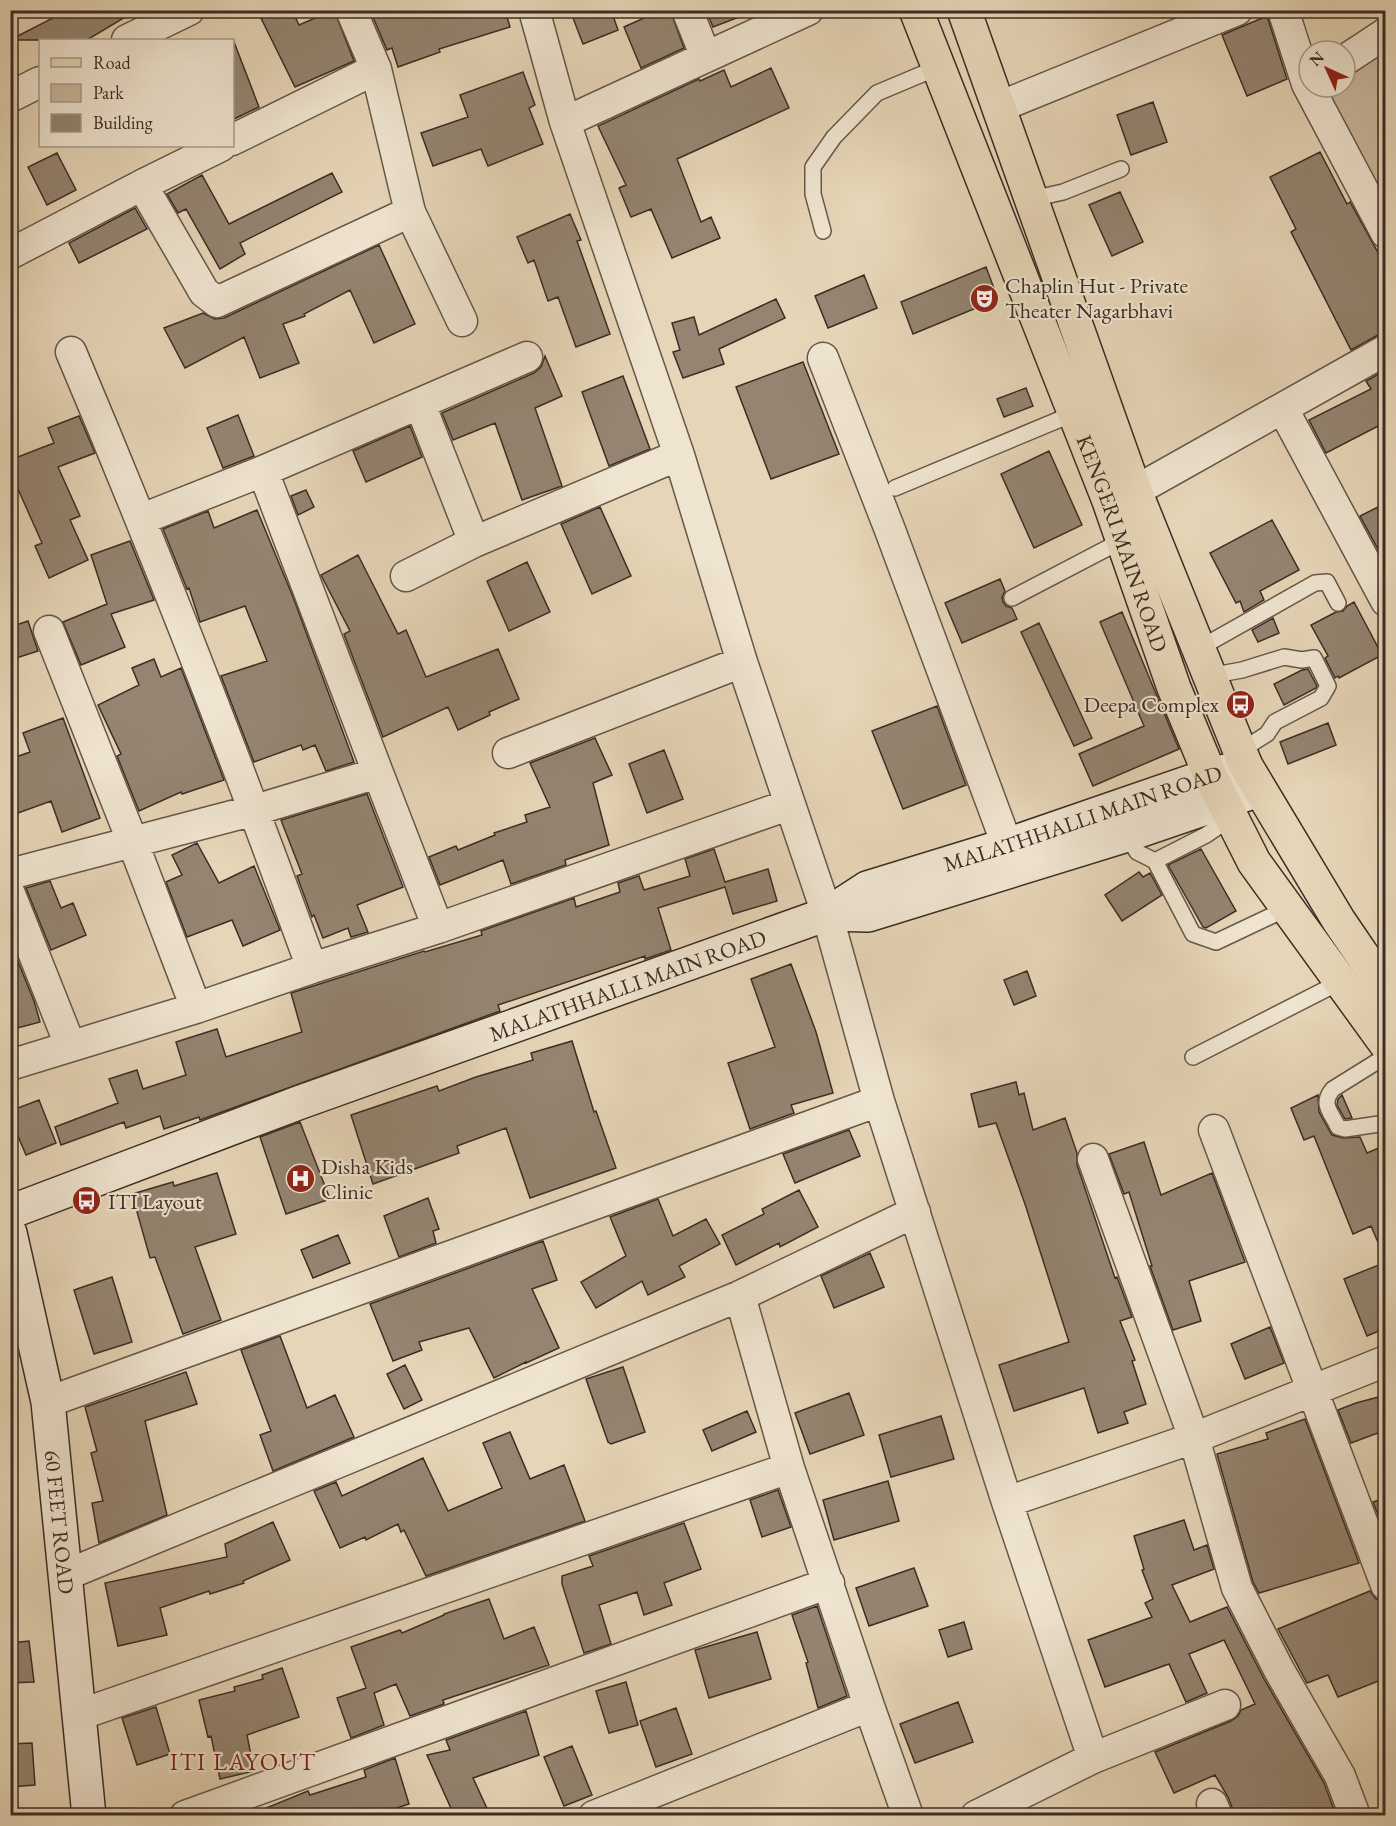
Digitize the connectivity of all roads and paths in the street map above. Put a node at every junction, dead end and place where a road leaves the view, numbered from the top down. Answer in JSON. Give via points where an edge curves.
{"nodes":[{"id":1,"x":189,"y":10,"type":"edge"},
{"id":2,"x":351,"y":10,"type":"edge"},
{"id":3,"x":534,"y":10,"type":"edge"},
{"id":4,"x":687,"y":10,"type":"edge"},
{"id":5,"x":808,"y":10,"type":"edge"},
{"id":6,"x":916,"y":10,"type":"edge"},
{"id":7,"x":964,"y":10,"type":"edge"},
{"id":8,"x":1237,"y":10,"type":"edge"},
{"id":9,"x":1283,"y":10,"type":"edge"},
{"id":10,"x":1386,"y":33,"type":"edge"},
{"id":11,"x":129,"y":39,"type":"edge"},
{"id":12,"x":1297,"y":51,"type":"edge"},
{"id":13,"x":1357,"y":52,"type":"edge"},
{"id":14,"x":706,"y":57,"type":"junction"},
{"id":15,"x":939,"y":67,"type":"junction"},
{"id":16,"x":376,"y":69,"type":"junction"},
{"id":17,"x":39,"y":82,"type":"edge"},
{"id":18,"x":10,"y":97,"type":"edge"},
{"id":19,"x":1316,"y":99,"type":"edge"},
{"id":20,"x":999,"y":107,"type":"junction"},
{"id":21,"x":565,"y":122,"type":"junction"},
{"id":22,"x":234,"y":139,"type":"edge"},
{"id":23,"x":220,"y":147,"type":"edge"},
{"id":24,"x":1121,"y":169,"type":"dead end"},
{"id":25,"x":142,"y":185,"type":"junction"},
{"id":26,"x":1032,"y":199,"type":"junction"},
{"id":27,"x":410,"y":212,"type":"junction"},
{"id":28,"x":823,"y":231,"type":"dead end"},
{"id":29,"x":1386,"y":233,"type":"edge"},
{"id":30,"x":10,"y":254,"type":"edge"},
{"id":31,"x":462,"y":321,"type":"dead end"},
{"id":32,"x":1386,"y":350,"type":"edge"},
{"id":33,"x":70,"y":351,"type":"dead end"},
{"id":34,"x":527,"y":357,"type":"dead end"},
{"id":35,"x":823,"y":358,"type":"dead end"},
{"id":36,"x":420,"y":404,"type":"junction"},
{"id":37,"x":1283,"y":409,"type":"junction"},
{"id":38,"x":1075,"y":413,"type":"junction"},
{"id":39,"x":680,"y":455,"type":"junction"},
{"id":40,"x":263,"y":471,"type":"junction"},
{"id":41,"x":895,"y":488,"type":"dead end"},
{"id":42,"x":1135,"y":491,"type":"junction"},
{"id":43,"x":141,"y":519,"type":"junction"},
{"id":44,"x":1123,"y":540,"type":"junction"},
{"id":45,"x":474,"y":542,"type":"junction"},
{"id":46,"x":406,"y":576,"type":"dead end"},
{"id":47,"x":1012,"y":598,"type":"dead end"},
{"id":48,"x":1386,"y":601,"type":"edge"},
{"id":49,"x":1338,"y":603,"type":"dead end"},
{"id":50,"x":48,"y":631,"type":"dead end"},
{"id":51,"x":742,"y":662,"type":"junction"},
{"id":52,"x":1204,"y":662,"type":"junction"},
{"id":53,"x":508,"y":753,"type":"dead end"},
{"id":54,"x":1248,"y":769,"type":"junction"},
{"id":55,"x":378,"y":773,"type":"junction"},
{"id":56,"x":1222,"y":798,"type":"junction"},
{"id":57,"x":789,"y":805,"type":"junction"},
{"id":58,"x":255,"y":810,"type":"junction"},
{"id":59,"x":1127,"y":835,"type":"junction"},
{"id":60,"x":133,"y":843,"type":"junction"},
{"id":61,"x":1011,"y":857,"type":"junction"},
{"id":62,"x":1155,"y":861,"type":"junction"},
{"id":63,"x":10,"y":874,"type":"edge"},
{"id":64,"x":10,"y":894,"type":"edge"},
{"id":65,"x":1288,"y":908,"type":"junction"},
{"id":66,"x":827,"y":914,"type":"junction"},
{"id":67,"x":438,"y":928,"type":"junction"},
{"id":68,"x":312,"y":968,"type":"junction"},
{"id":69,"x":1340,"y":981,"type":"junction"},
{"id":70,"x":1386,"y":990,"type":"edge"},
{"id":71,"x":196,"y":1008,"type":"junction"},
{"id":72,"x":1386,"y":1044,"type":"edge"},
{"id":73,"x":70,"y":1045,"type":"junction"},
{"id":74,"x":1386,"y":1056,"type":"edge"},
{"id":75,"x":1193,"y":1057,"type":"dead end"},
{"id":76,"x":10,"y":1065,"type":"edge"},
{"id":77,"x":879,"y":1101,"type":"junction"},
{"id":78,"x":1386,"y":1123,"type":"edge"},
{"id":79,"x":1214,"y":1130,"type":"dead end"},
{"id":80,"x":1093,"y":1159,"type":"dead end"},
{"id":81,"x":10,"y":1212,"type":"edge"},
{"id":82,"x":915,"y":1212,"type":"junction"},
{"id":83,"x":10,"y":1233,"type":"edge"},
{"id":84,"x":740,"y":1296,"type":"junction"},
{"id":85,"x":1386,"y":1361,"type":"edge"},
{"id":86,"x":1312,"y":1391,"type":"junction"},
{"id":87,"x":48,"y":1402,"type":"junction"},
{"id":88,"x":1194,"y":1438,"type":"junction"},
{"id":89,"x":789,"y":1468,"type":"junction"},
{"id":90,"x":1007,"y":1502,"type":"junction"},
{"id":91,"x":66,"y":1575,"type":"junction"},
{"id":92,"x":829,"y":1583,"type":"junction"},
{"id":93,"x":1386,"y":1586,"type":"edge"},
{"id":94,"x":1225,"y":1705,"type":"dead end"},
{"id":95,"x":869,"y":1706,"type":"junction"},
{"id":96,"x":79,"y":1715,"type":"junction"},
{"id":97,"x":1093,"y":1758,"type":"junction"},
{"id":98,"x":89,"y":1815,"type":"edge"},
{"id":99,"x":185,"y":1815,"type":"edge"},
{"id":100,"x":594,"y":1815,"type":"edge"},
{"id":101,"x":908,"y":1815,"type":"edge"},
{"id":102,"x":976,"y":1815,"type":"edge"},
{"id":103,"x":1355,"y":1815,"type":"edge"}],
"edges":[{"from":1,"to":11,"type":"street"},
{"from":2,"to":16,"type":"street"},
{"from":3,"to":21,"type":"street"},
{"from":4,"to":14,"type":"street"},
{"from":5,"to":14,"type":"street"},
{"from":6,"to":15,"type":"main road","name":"KENGERI MAIN ROAD"},
{"from":7,"to":20,"type":"main road","name":"KENGERI MAIN ROAD"},
{"from":8,"to":20,"type":"street"},
{"from":9,"to":12,"type":"street"},
{"from":10,"to":13,"type":"street"},
{"from":14,"to":21,"type":"street"},
{"from":15,"to":28,"type":"lane","via":[[877,93],[834,137],[813,167],[813,194]]},
{"from":15,"to":38,"type":"main road","name":"KENGERI MAIN ROAD"},
{"from":16,"to":22,"type":"street"},
{"from":16,"to":27,"type":"street"},
{"from":17,"to":18,"type":"street"},
{"from":19,"to":29,"type":"street"},
{"from":20,"to":26,"type":"main road","name":"KENGERI MAIN ROAD"},
{"from":21,"to":39,"type":"street"},
{"from":23,"to":25,"type":"street"},
{"from":24,"to":26,"type":"lane","via":[[1063,192]]},
{"from":25,"to":27,"type":"street","via":[[204,292],[217,302]]},
{"from":25,"to":30,"type":"street"},
{"from":26,"to":42,"type":"main road","name":"KENGERI MAIN ROAD"},
{"from":27,"to":31,"type":"street"},
{"from":32,"to":37,"type":"street"},
{"from":33,"to":43,"type":"street"},
{"from":34,"to":36,"type":"street"},
{"from":35,"to":61,"type":"street"},
{"from":36,"to":40,"type":"street"},
{"from":36,"to":45,"type":"street"},
{"from":37,"to":42,"type":"street"},
{"from":37,"to":48,"type":"street"},
{"from":38,"to":41,"type":"lane"},
{"from":38,"to":44,"type":"main road","name":"KENGERI MAIN ROAD"},
{"from":39,"to":45,"type":"street"},
{"from":39,"to":51,"type":"street"},
{"from":40,"to":43,"type":"street"},
{"from":40,"to":55,"type":"street"},
{"from":42,"to":52,"type":"main road","name":"KENGERI MAIN ROAD"},
{"from":43,"to":58,"type":"street"},
{"from":44,"to":47,"type":"lane"},
{"from":44,"to":56,"type":"main road","name":"KENGERI MAIN ROAD","via":[[1174,688]]},
{"from":45,"to":46,"type":"street"},
{"from":49,"to":52,"type":"lane","via":[[1327,582],[1315,583]]},
{"from":50,"to":60,"type":"street"},
{"from":51,"to":53,"type":"street"},
{"from":51,"to":57,"type":"street"},
{"from":52,"to":54,"type":"main road","name":"KENGERI MAIN ROAD"},
{"from":52,"to":54,"type":"lane","via":[[1242,670],[1284,657],[1314,658],[1328,686],[1321,698],[1275,722]]},
{"from":54,"to":56,"type":"main road"},
{"from":54,"to":70,"type":"main road","name":"KENGERI MAIN ROAD","via":[[1339,921]]},
{"from":55,"to":58,"type":"street"},
{"from":55,"to":67,"type":"street"},
{"from":56,"to":59,"type":"main road"},
{"from":56,"to":61,"type":"main road","name":"MALATHHALLI MAIN ROAD"},
{"from":56,"to":62,"type":"lane","via":[[1206,835]]},
{"from":56,"to":65,"type":"main road","name":"KENGERI MAIN ROAD","via":[[1254,862]]},
{"from":57,"to":66,"type":"street"},
{"from":57,"to":67,"type":"street"},
{"from":58,"to":60,"type":"street"},
{"from":58,"to":68,"type":"street"},
{"from":59,"to":61,"type":"main road"},
{"from":59,"to":62,"type":"lane","via":[[1137,852]]},
{"from":60,"to":63,"type":"street"},
{"from":60,"to":71,"type":"street"},
{"from":61,"to":66,"type":"main road","via":[[868,915]]},
{"from":62,"to":65,"type":"lane","via":[[1193,934],[1216,942]]},
{"from":64,"to":73,"type":"street"},
{"from":65,"to":69,"type":"main road","name":"KENGERI MAIN ROAD"},
{"from":66,"to":77,"type":"street"},
{"from":66,"to":81,"type":"main road","name":"MALATHHALLI MAIN ROAD","via":[[298,1103]]},
{"from":67,"to":68,"type":"street"},
{"from":68,"to":71,"type":"street"},
{"from":69,"to":72,"type":"main road","name":"KENGERI MAIN ROAD"},
{"from":69,"to":75,"type":"lane"},
{"from":71,"to":73,"type":"street"},
{"from":73,"to":76,"type":"street"},
{"from":74,"to":78,"type":"lane","via":[[1332,1089],[1326,1103],[1338,1127]]},
{"from":77,"to":82,"type":"street"},
{"from":77,"to":87,"type":"street"},
{"from":79,"to":86,"type":"street"},
{"from":80,"to":88,"type":"street"},
{"from":82,"to":84,"type":"street"},
{"from":82,"to":90,"type":"street"},
{"from":83,"to":87,"type":"main road","name":"60 FEET ROAD"},
{"from":84,"to":89,"type":"street"},
{"from":84,"to":91,"type":"street"},
{"from":85,"to":86,"type":"street"},
{"from":86,"to":88,"type":"street"},
{"from":86,"to":93,"type":"street"},
{"from":87,"to":91,"type":"main road","name":"60 FEET ROAD"},
{"from":88,"to":90,"type":"street"},
{"from":88,"to":103,"type":"street","via":[[1237,1588],[1340,1776]]},
{"from":89,"to":92,"type":"street"},
{"from":89,"to":96,"type":"street"},
{"from":90,"to":97,"type":"street"},
{"from":91,"to":96,"type":"main road","name":"60 FEET ROAD"},
{"from":92,"to":95,"type":"street"},
{"from":92,"to":99,"type":"street"},
{"from":94,"to":97,"type":"street"},
{"from":95,"to":100,"type":"street"},
{"from":95,"to":101,"type":"street"},
{"from":96,"to":98,"type":"main road","name":"60 FEET ROAD"},
{"from":97,"to":102,"type":"street"}]}
